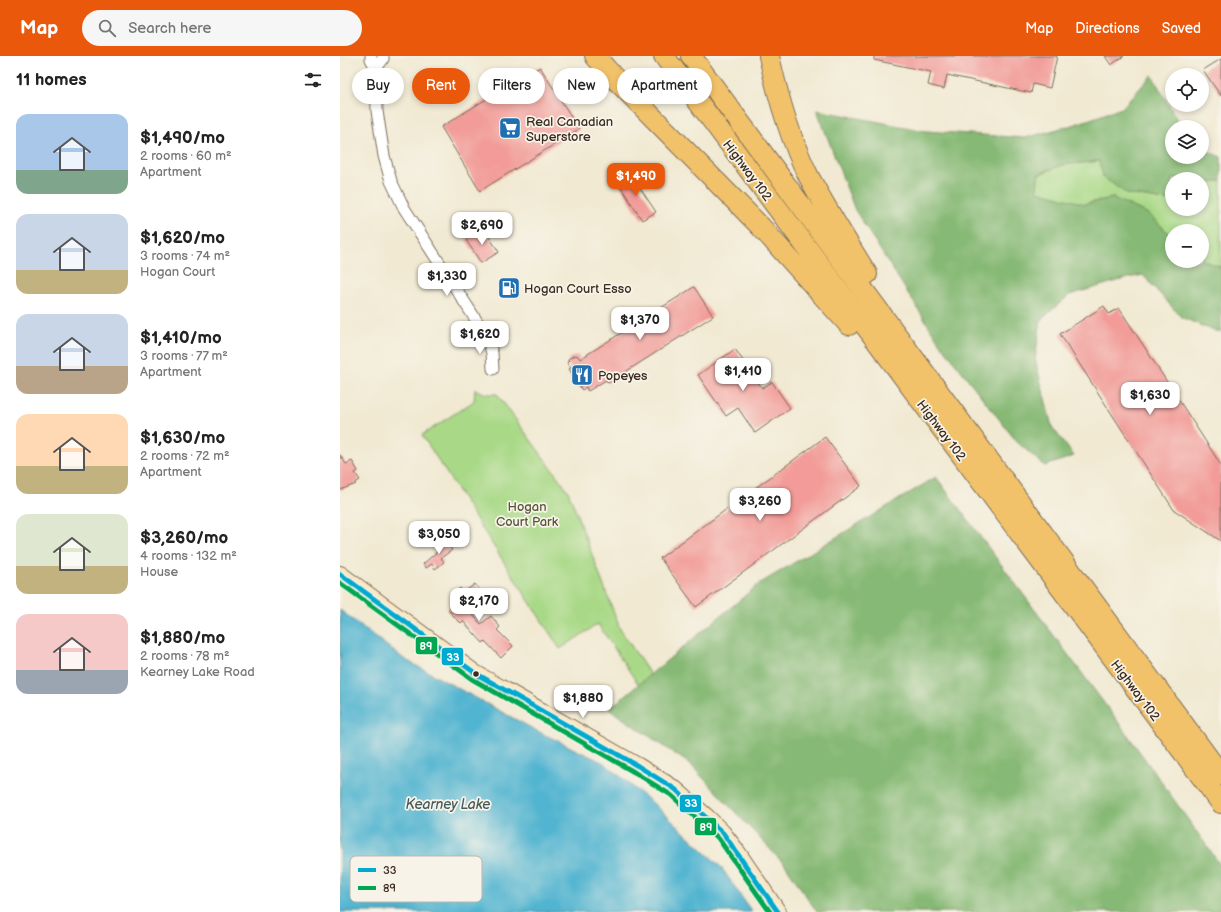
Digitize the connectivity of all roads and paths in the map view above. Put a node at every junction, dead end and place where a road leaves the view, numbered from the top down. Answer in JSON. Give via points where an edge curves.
{"nodes":[{"id":1,"x":371,"y":56,"type":"edge"},
{"id":2,"x":383,"y":56,"type":"edge"},
{"id":3,"x":595,"y":56,"type":"edge"},
{"id":4,"x":664,"y":56,"type":"edge"},
{"id":5,"x":691,"y":56,"type":"edge"},
{"id":6,"x":769,"y":56,"type":"edge"},
{"id":7,"x":376,"y":68,"type":"joint"},
{"id":8,"x":377,"y":104,"type":"edge"},
{"id":9,"x":493,"y":369,"type":"dead end"},
{"id":10,"x":934,"y":385,"type":"junction"},
{"id":11,"x":917,"y":397,"type":"junction"},
{"id":12,"x":340,"y":574,"type":"edge"},
{"id":13,"x":1221,"y":775,"type":"edge"},
{"id":14,"x":1221,"y":803,"type":"edge"},
{"id":15,"x":778,"y":912,"type":"edge"}],
"edges":[{"from":1,"to":7,"type":"street","via":[[370,59]]},
{"from":2,"to":7,"type":"street"},
{"from":3,"to":11,"type":"highway","via":[[760,227]]},
{"from":4,"to":11,"type":"highway","name":"Highway 102"},
{"from":5,"to":10,"type":"highway","name":"Highway 102"},
{"from":6,"to":10,"type":"highway","via":[[791,134],[809,176]]},
{"from":8,"to":9,"type":"street","via":[[384,156],[392,181],[404,208],[487,337]]},
{"from":10,"to":13,"type":"highway","name":"Highway 102"},
{"from":11,"to":14,"type":"highway","name":"Highway 102"},
{"from":12,"to":15,"type":"main road","via":[[475,673],[675,789],[723,833]]}]}
